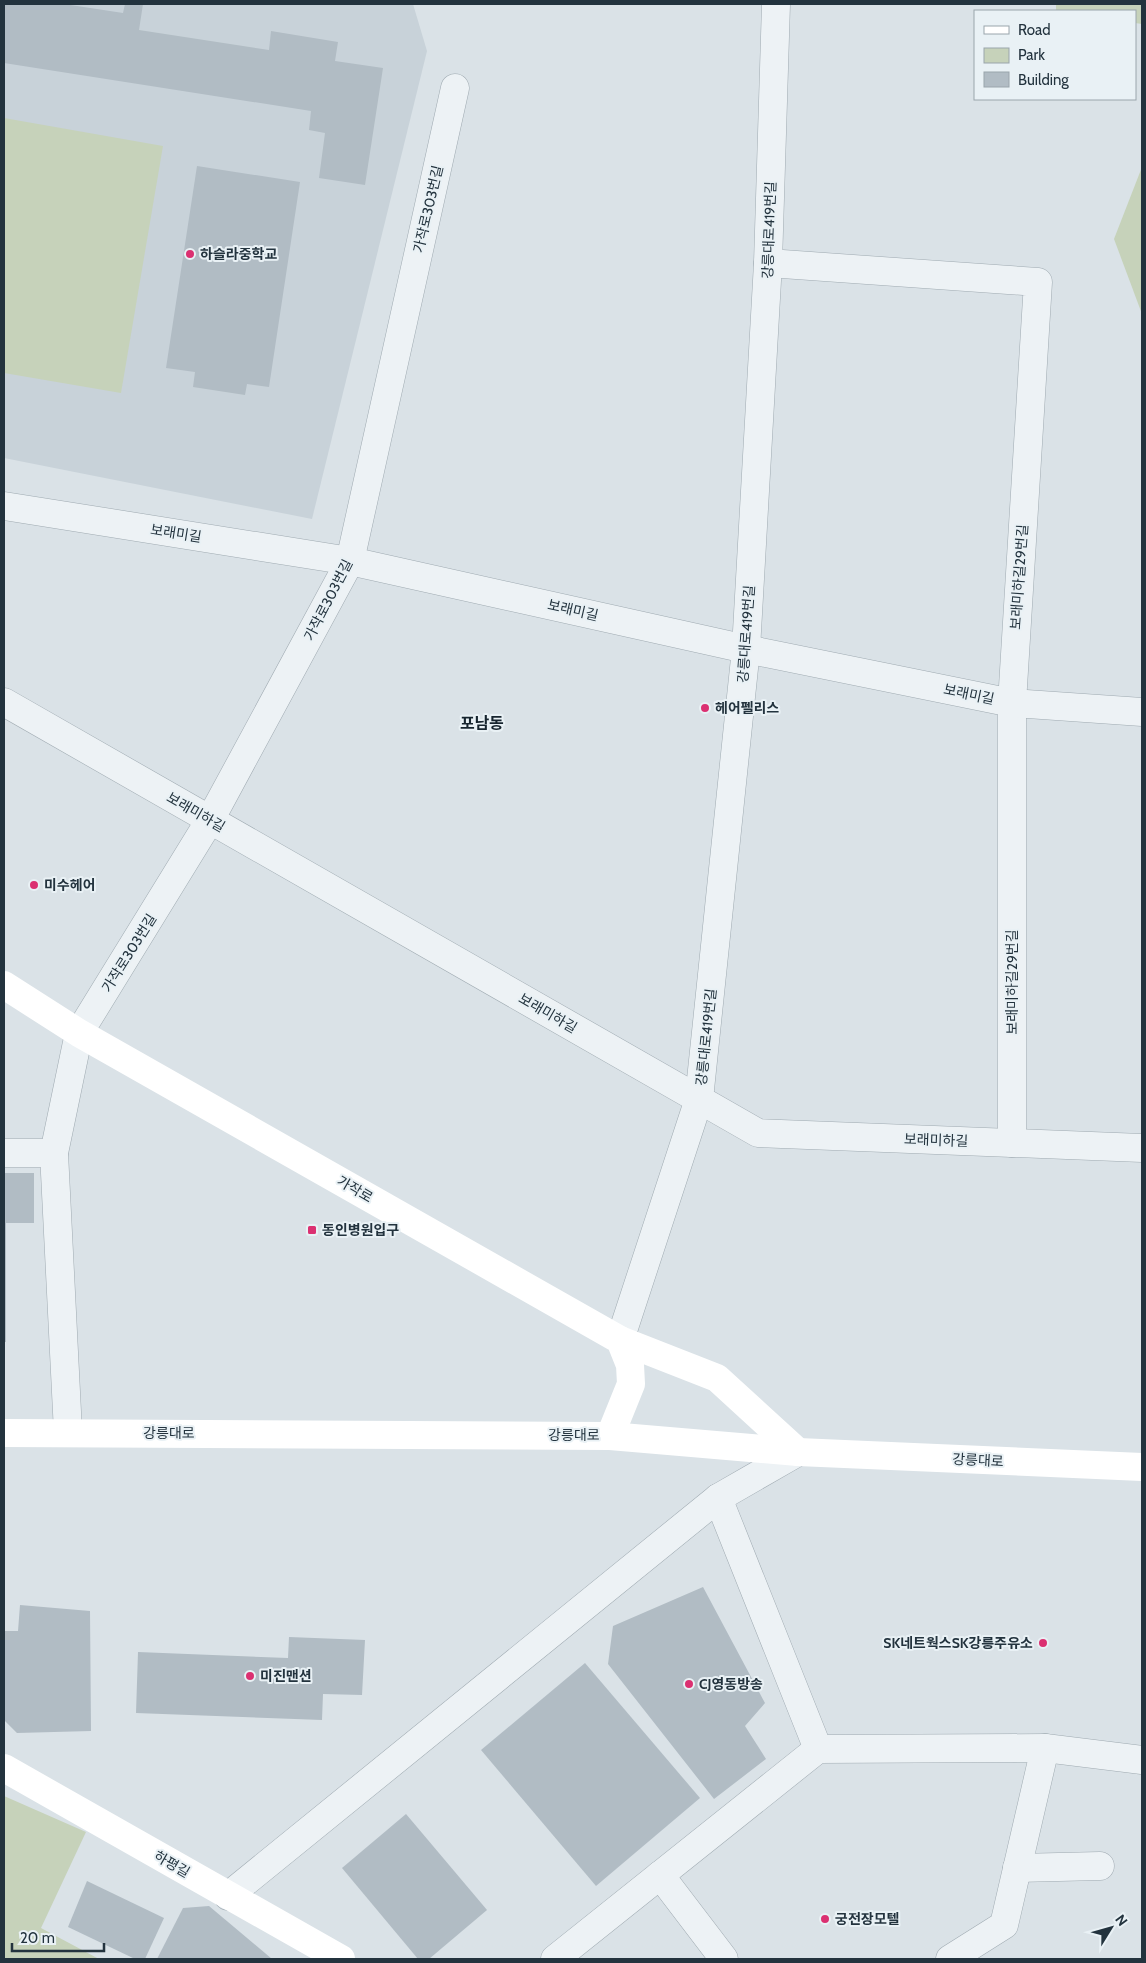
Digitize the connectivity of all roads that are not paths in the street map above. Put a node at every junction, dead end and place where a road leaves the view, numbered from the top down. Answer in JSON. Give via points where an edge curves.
{"nodes":[{"id":1,"x":776,"y":4,"type":"edge"},
{"id":2,"x":455,"y":88,"type":"dead end"},
{"id":3,"x":768,"y":263,"type":"junction"},
{"id":4,"x":4,"y":506,"type":"edge"},
{"id":5,"x":350,"y":561,"type":"junction"},
{"id":6,"x":746,"y":649,"type":"junction"},
{"id":7,"x":4,"y":702,"type":"edge"},
{"id":8,"x":1012,"y":703,"type":"junction"},
{"id":9,"x":1142,"y":712,"type":"edge"},
{"id":10,"x":210,"y":820,"type":"junction"},
{"id":11,"x":4,"y":985,"type":"edge"},
{"id":12,"x":80,"y":1032,"type":"junction"},
{"id":13,"x":699,"y":1099,"type":"junction"},
{"id":14,"x":1012,"y":1143,"type":"junction"},
{"id":15,"x":1142,"y":1148,"type":"edge"},
{"id":16,"x":4,"y":1153,"type":"edge"},
{"id":17,"x":54,"y":1153,"type":"junction"},
{"id":18,"x":620,"y":1340,"type":"junction"},
{"id":19,"x":68,"y":1432,"type":"junction"},
{"id":20,"x":4,"y":1433,"type":"edge"},
{"id":21,"x":610,"y":1436,"type":"junction"},
{"id":22,"x":798,"y":1452,"type":"junction"},
{"id":23,"x":1142,"y":1467,"type":"edge"},
{"id":24,"x":718,"y":1498,"type":"junction"},
{"id":25,"x":1045,"y":1748,"type":"junction"},
{"id":26,"x":818,"y":1750,"type":"junction"},
{"id":27,"x":1142,"y":1760,"type":"edge"},
{"id":28,"x":4,"y":1768,"type":"edge"},
{"id":29,"x":1100,"y":1866,"type":"dead end"},
{"id":30,"x":1017,"y":1868,"type":"junction"},
{"id":31,"x":660,"y":1875,"type":"junction"},
{"id":32,"x":228,"y":1896,"type":"junction"},
{"id":33,"x":341,"y":1959,"type":"edge"},
{"id":34,"x":555,"y":1959,"type":"edge"},
{"id":35,"x":724,"y":1959,"type":"edge"},
{"id":36,"x":950,"y":1959,"type":"edge"}],
"edges":[{"from":1,"to":3,"type":"street","name":"강릉대로419번길"},
{"from":2,"to":5,"type":"street","name":"가작로303번길"},
{"from":3,"to":6,"type":"street","name":"강릉대로419번길"},
{"from":3,"to":8,"type":"street","name":"보래미하길29번길","via":[[1038,282]]},
{"from":4,"to":5,"type":"street","name":"보래미길"},
{"from":5,"to":6,"type":"street","name":"보래미길"},
{"from":5,"to":10,"type":"street","name":"가작로303번길"},
{"from":6,"to":8,"type":"street","name":"보래미길"},
{"from":6,"to":13,"type":"street","name":"강릉대로419번길"},
{"from":7,"to":10,"type":"street","name":"보래미하길"},
{"from":8,"to":9,"type":"street","name":"보래미길"},
{"from":8,"to":14,"type":"street","name":"보래미하길29번길"},
{"from":10,"to":12,"type":"street","name":"가작로303번길"},
{"from":10,"to":13,"type":"street","name":"보래미하길"},
{"from":11,"to":12,"type":"street","name":"가작로"},
{"from":12,"to":17,"type":"street","name":"가작로303번길"},
{"from":12,"to":18,"type":"street","name":"가작로"},
{"from":13,"to":14,"type":"street","name":"보래미하길","via":[[758,1133]]},
{"from":13,"to":18,"type":"street","name":"강릉대로419번길"},
{"from":14,"to":15,"type":"street","name":"보래미하길"},
{"from":16,"to":17,"type":"street"},
{"from":17,"to":19,"type":"street","name":"가작로303번길"},
{"from":18,"to":21,"type":"street","via":[[630,1365],[631,1384]]},
{"from":18,"to":22,"type":"street","name":"가작로","via":[[717,1378]]},
{"from":19,"to":20,"type":"street","name":"강릉대로"},
{"from":19,"to":21,"type":"street","name":"강릉대로"},
{"from":21,"to":22,"type":"street","name":"강릉대로"},
{"from":22,"to":23,"type":"street","name":"강릉대로"},
{"from":22,"to":24,"type":"street"},
{"from":24,"to":26,"type":"street"},
{"from":24,"to":32,"type":"street"},
{"from":25,"to":26,"type":"street"},
{"from":25,"to":27,"type":"street"},
{"from":25,"to":30,"type":"street"},
{"from":26,"to":31,"type":"street"},
{"from":28,"to":32,"type":"street","name":"하평길"},
{"from":29,"to":30,"type":"street"},
{"from":30,"to":36,"type":"street","via":[[1004,1926]]},
{"from":31,"to":34,"type":"street"},
{"from":31,"to":35,"type":"street"},
{"from":32,"to":33,"type":"street","name":"하평길"}]}
